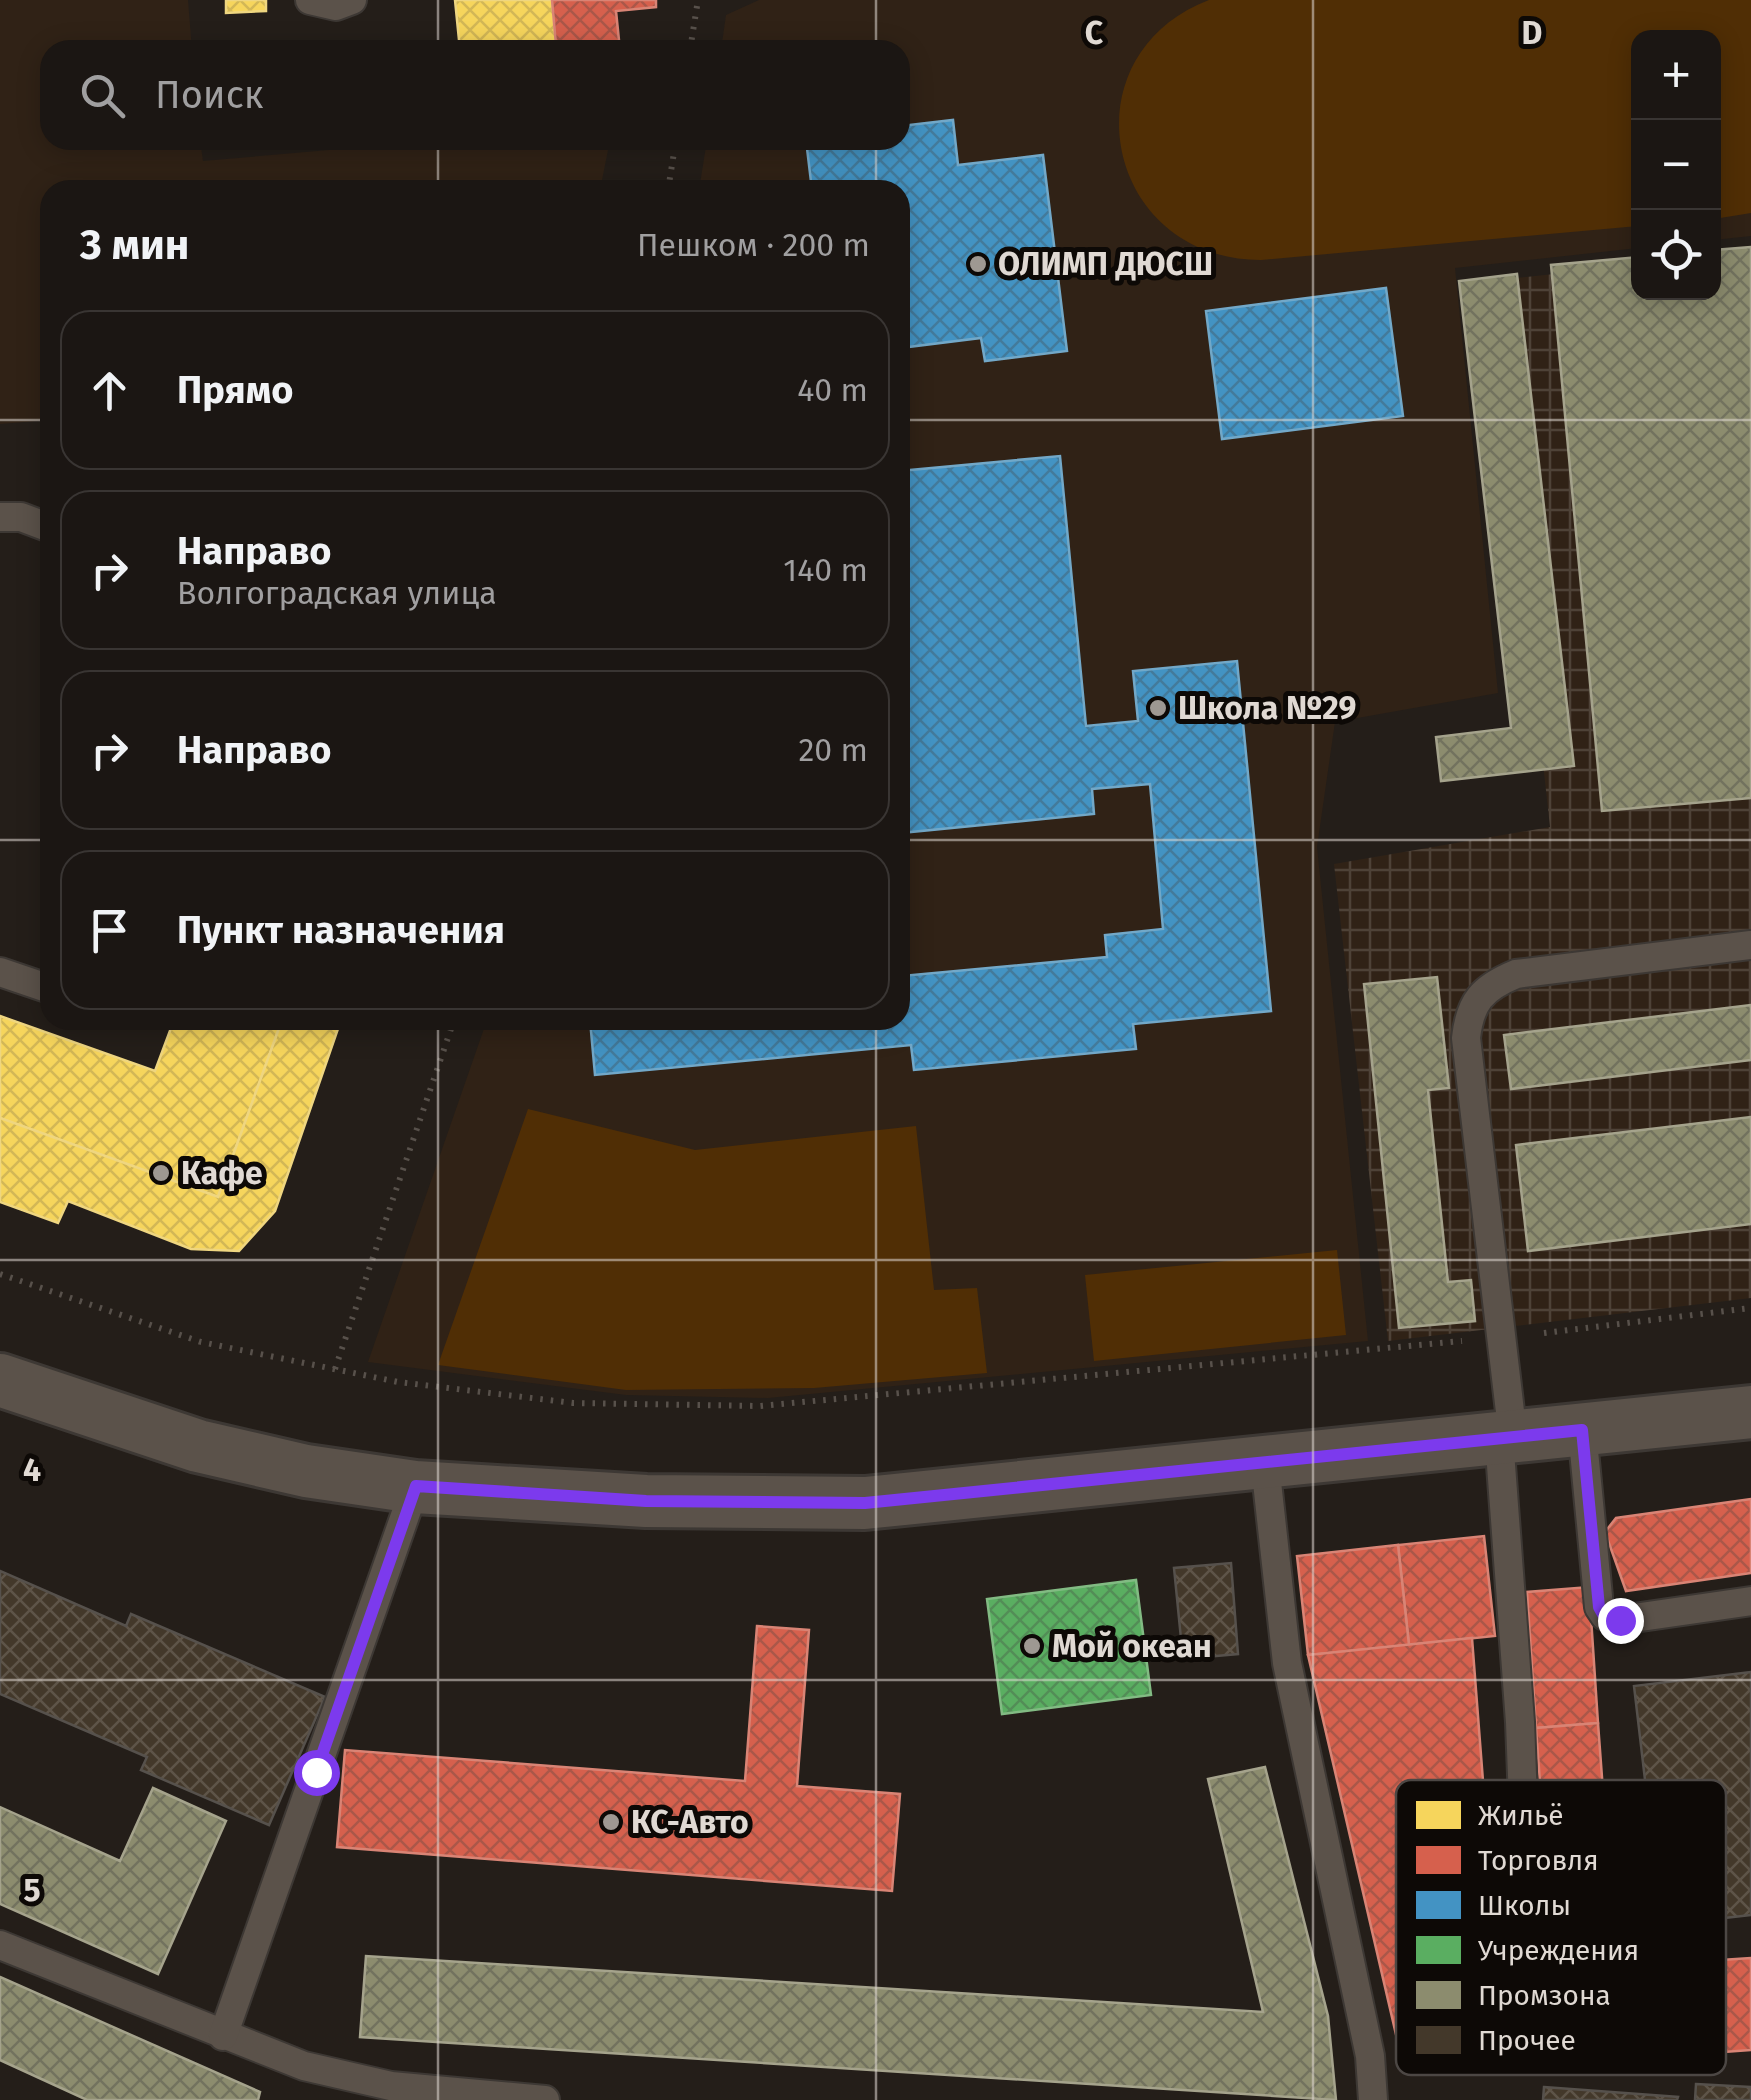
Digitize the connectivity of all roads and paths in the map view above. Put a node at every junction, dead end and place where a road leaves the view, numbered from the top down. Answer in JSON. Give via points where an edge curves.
{"nodes":[{"id":1,"x":310,"y":0,"type":"edge"},
{"id":2,"x":352,"y":0,"type":"edge"},
{"id":3,"x":698,"y":0,"type":"edge"},
{"id":4,"x":692,"y":40,"type":"edge"},
{"id":5,"x":674,"y":150,"type":"edge"},
{"id":6,"x":670,"y":180,"type":"edge"},
{"id":7,"x":0,"y":517,"type":"edge"},
{"id":8,"x":40,"y":524,"type":"edge"},
{"id":9,"x":1751,"y":946,"type":"edge"},
{"id":10,"x":0,"y":972,"type":"edge"},
{"id":11,"x":40,"y":986,"type":"edge"},
{"id":12,"x":451,"y":1030,"type":"edge"},
{"id":13,"x":0,"y":1274,"type":"edge"},
{"id":14,"x":1751,"y":1308,"type":"edge"},
{"id":15,"x":1502,"y":1338,"type":"junction"},
{"id":16,"x":335,"y":1370,"type":"junction"},
{"id":17,"x":0,"y":1380,"type":"edge"},
{"id":18,"x":1751,"y":1412,"type":"edge"},
{"id":19,"x":1582,"y":1430,"type":"junction"},
{"id":20,"x":1506,"y":1438,"type":"junction"},
{"id":21,"x":1264,"y":1464,"type":"junction"},
{"id":22,"x":416,"y":1486,"type":"junction"},
{"id":23,"x":1751,"y":1601,"type":"edge"},
{"id":24,"x":1522,"y":1780,"type":"edge"},
{"id":25,"x":0,"y":1946,"type":"edge"},
{"id":26,"x":223,"y":2036,"type":"junction"},
{"id":27,"x":546,"y":2100,"type":"edge"},
{"id":28,"x":1373,"y":2100,"type":"edge"}],
"edges":[{"from":1,"to":2,"type":"lane","via":[[336,6]]},
{"from":3,"to":4,"type":"path"},
{"from":5,"to":6,"type":"path"},
{"from":7,"to":8,"type":"lane"},
{"from":9,"to":15,"type":"lane","via":[[1516,974],[1488,985],[1470,1009],[1466,1038]]},
{"from":10,"to":11,"type":"lane"},
{"from":12,"to":16,"type":"path"},
{"from":13,"to":16,"type":"path","via":[[202,1342]]},
{"from":14,"to":15,"type":"path"},
{"from":15,"to":16,"type":"path","via":[[760,1406],[573,1403]]},
{"from":15,"to":20,"type":"lane"},
{"from":17,"to":22,"type":"street","via":[[198,1446],[306,1471]]},
{"from":18,"to":19,"type":"street"},
{"from":19,"to":20,"type":"street"},
{"from":19,"to":23,"type":"lane","via":[[1604,1616],[1620,1620]]},
{"from":20,"to":21,"type":"street"},
{"from":20,"to":24,"type":"lane"},
{"from":21,"to":22,"type":"street","via":[[865,1503],[646,1501]]},
{"from":21,"to":28,"type":"lane","via":[[1288,1663],[1370,2056]]},
{"from":22,"to":26,"type":"lane"},
{"from":25,"to":26,"type":"lane"},
{"from":26,"to":27,"type":"lane","via":[[304,2066],[391,2086]]}]}
